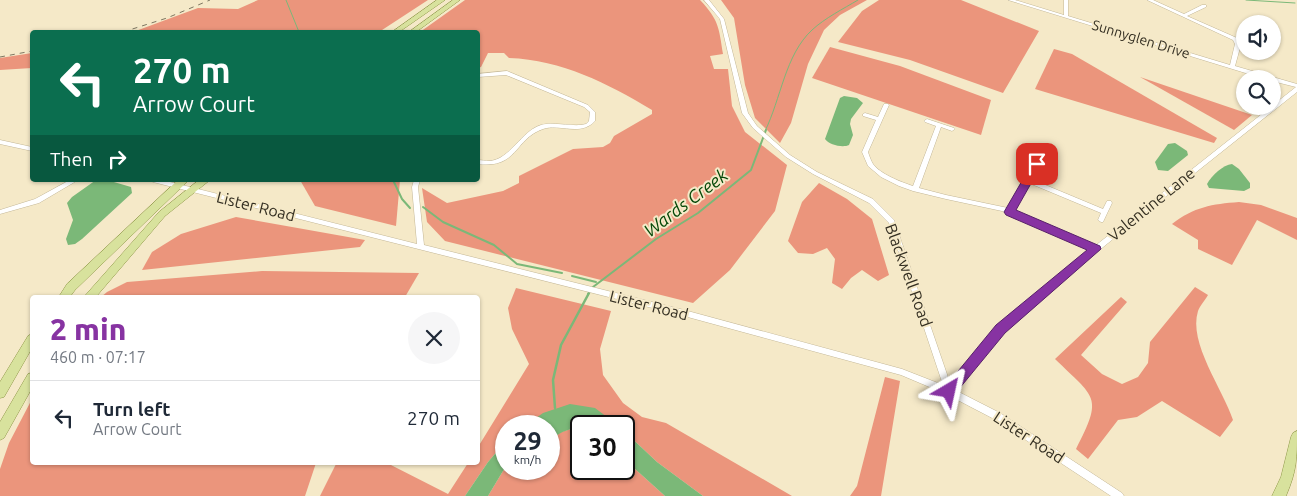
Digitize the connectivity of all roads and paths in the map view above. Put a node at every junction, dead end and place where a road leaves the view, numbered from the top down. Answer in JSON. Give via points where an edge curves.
{"nodes":[{"id":1,"x":442,"y":0,"type":"edge"},
{"id":2,"x":458,"y":0,"type":"edge"},
{"id":3,"x":706,"y":0,"type":"edge"},
{"id":4,"x":1010,"y":0,"type":"edge"},
{"id":5,"x":1066,"y":0,"type":"edge"},
{"id":6,"x":1149,"y":0,"type":"edge"},
{"id":7,"x":1204,"y":6,"type":"dead end"},
{"id":8,"x":1185,"y":15,"type":"junction"},
{"id":9,"x":1066,"y":17,"type":"junction"},
{"id":10,"x":397,"y":30,"type":"edge"},
{"id":11,"x":415,"y":30,"type":"edge"},
{"id":12,"x":1232,"y":66,"type":"junction"},
{"id":13,"x":1244,"y":70,"type":"edge"},
{"id":14,"x":480,"y":76,"type":"edge"},
{"id":15,"x":1281,"y":82,"type":"edge"},
{"id":16,"x":1297,"y":88,"type":"edge"},
{"id":17,"x":886,"y":105,"type":"dead end"},
{"id":18,"x":865,"y":115,"type":"dead end"},
{"id":19,"x":880,"y":119,"type":"junction"},
{"id":20,"x":927,"y":121,"type":"dead end"},
{"id":21,"x":939,"y":125,"type":"junction"},
{"id":22,"x":952,"y":129,"type":"dead end"},
{"id":23,"x":0,"y":142,"type":"edge"},
{"id":24,"x":30,"y":149,"type":"edge"},
{"id":25,"x":480,"y":162,"type":"edge"},
{"id":26,"x":1037,"y":164,"type":"dead end"},
{"id":27,"x":1028,"y":180,"type":"junction"},
{"id":28,"x":71,"y":182,"type":"edge"},
{"id":29,"x":202,"y":182,"type":"edge"},
{"id":30,"x":416,"y":182,"type":"edge"},
{"id":31,"x":180,"y":183,"type":"edge"},
{"id":32,"x":915,"y":189,"type":"junction"},
{"id":33,"x":191,"y":190,"type":"junction"},
{"id":34,"x":1109,"y":203,"type":"dead end"},
{"id":35,"x":0,"y":212,"type":"edge"},
{"id":36,"x":1009,"y":212,"type":"junction"},
{"id":37,"x":1105,"y":212,"type":"junction"},
{"id":38,"x":1101,"y":220,"type":"dead end"},
{"id":39,"x":421,"y":248,"type":"junction"},
{"id":40,"x":1096,"y":249,"type":"junction"},
{"id":41,"x":65,"y":295,"type":"edge"},
{"id":42,"x":91,"y":295,"type":"edge"},
{"id":43,"x":30,"y":342,"type":"edge"},
{"id":44,"x":30,"y":382,"type":"edge"},
{"id":45,"x":949,"y":391,"type":"junction"},
{"id":46,"x":0,"y":392,"type":"edge"},
{"id":47,"x":0,"y":434,"type":"edge"},
{"id":48,"x":1297,"y":437,"type":"edge"},
{"id":49,"x":1297,"y":464,"type":"edge"},
{"id":50,"x":1287,"y":477,"type":"junction"},
{"id":51,"x":1119,"y":496,"type":"edge"},
{"id":52,"x":1279,"y":496,"type":"edge"}],
"edges":[{"from":1,"to":10,"type":"main road"},
{"from":2,"to":11,"type":"main road"},
{"from":3,"to":45,"type":"street","name":"Blackwell Road","via":[[722,19],[745,113],[760,132],[801,165],[871,201],[892,222]]},
{"from":4,"to":9,"type":"street","name":"Sunnyglen Drive"},
{"from":5,"to":9,"type":"street"},
{"from":6,"to":8,"type":"street"},
{"from":7,"to":8,"type":"street"},
{"from":8,"to":12,"type":"street","via":[[1234,39],[1238,44]]},
{"from":9,"to":12,"type":"street","name":"Sunnyglen Drive"},
{"from":12,"to":13,"type":"street","name":"Sunnyglen Drive"},
{"from":14,"to":25,"type":"street","via":[[508,72],[586,106],[594,116],[589,124],[582,127],[542,127],[531,133],[506,158],[494,163]]},
{"from":15,"to":16,"type":"street","name":"Sunnyglen Drive"},
{"from":16,"to":40,"type":"street","name":"Valentine Lane"},
{"from":17,"to":19,"type":"street"},
{"from":18,"to":19,"type":"street"},
{"from":19,"to":32,"type":"street","via":[[865,152],[867,159],[876,170]]},
{"from":20,"to":21,"type":"street"},
{"from":21,"to":22,"type":"street"},
{"from":21,"to":32,"type":"street"},
{"from":23,"to":24,"type":"street"},
{"from":26,"to":27,"type":"street"},
{"from":27,"to":36,"type":"street"},
{"from":27,"to":37,"type":"street"},
{"from":28,"to":35,"type":"street","via":[[37,201]]},
{"from":29,"to":33,"type":"main road"},
{"from":30,"to":39,"type":"street"},
{"from":31,"to":33,"type":"street","name":"Lister Road"},
{"from":31,"to":41,"type":"main road"},
{"from":32,"to":36,"type":"street"},
{"from":33,"to":39,"type":"street","name":"Lister Road"},
{"from":33,"to":42,"type":"main road","via":[[162,214]]},
{"from":34,"to":37,"type":"street"},
{"from":36,"to":40,"type":"street"},
{"from":37,"to":38,"type":"street"},
{"from":39,"to":45,"type":"street","name":"Lister Road","via":[[878,364]]},
{"from":40,"to":45,"type":"street","name":"Valentine Lane","via":[[1000,329]]},
{"from":43,"to":46,"type":"main road"},
{"from":44,"to":47,"type":"main road"},
{"from":45,"to":51,"type":"street","name":"Lister Road","via":[[1020,430]]},
{"from":48,"to":50,"type":"main road"},
{"from":49,"to":50,"type":"main road"},
{"from":50,"to":52,"type":"main road"}]}
